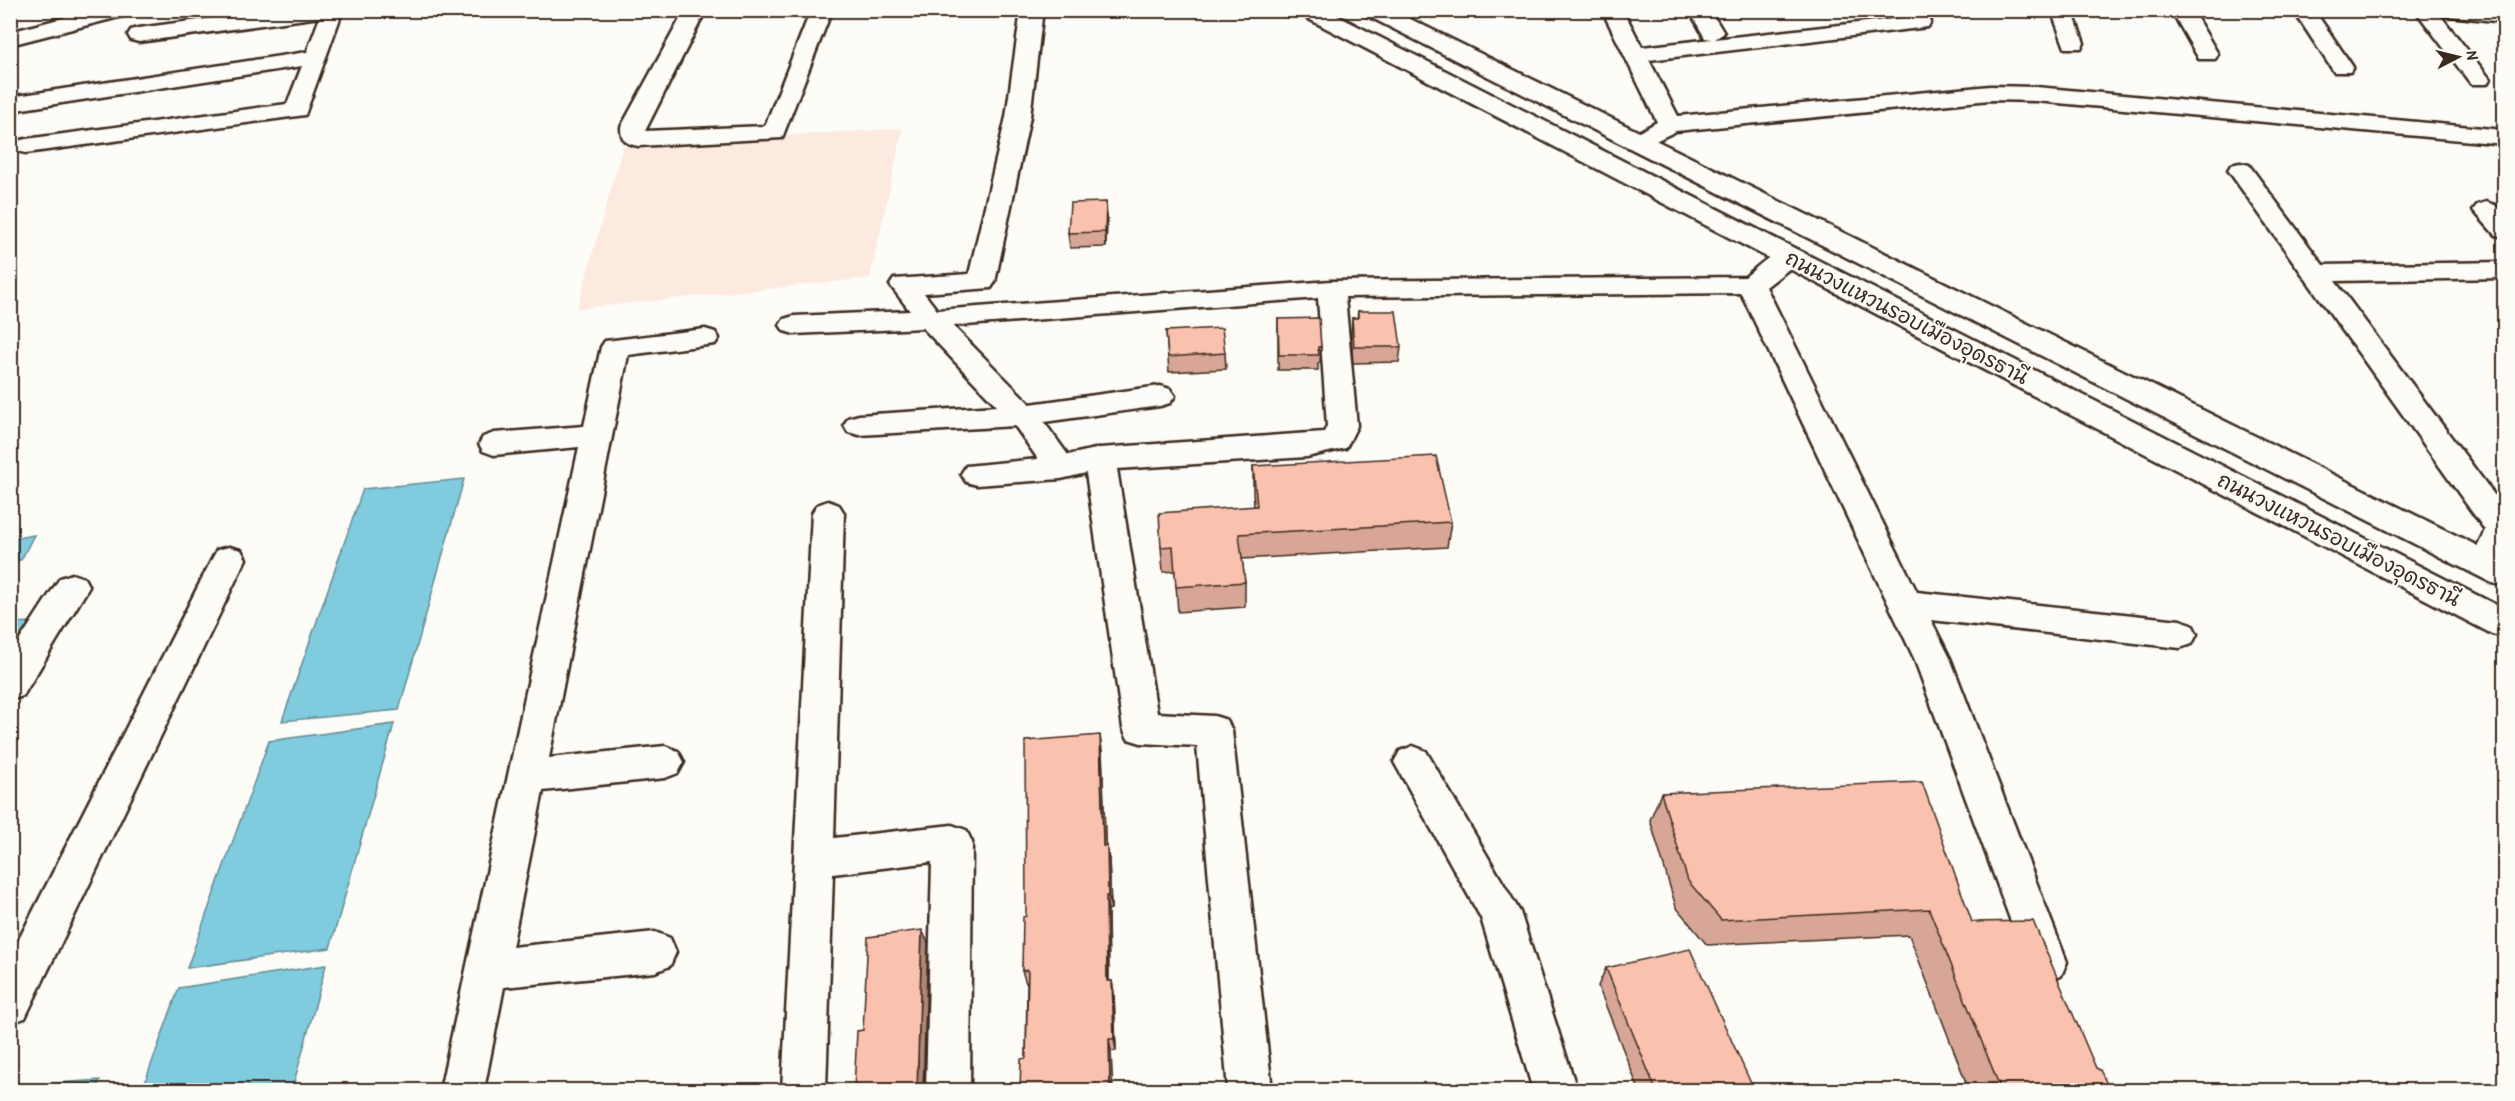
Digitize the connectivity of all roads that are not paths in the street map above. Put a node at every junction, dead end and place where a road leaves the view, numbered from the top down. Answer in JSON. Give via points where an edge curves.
{"nodes":[{"id":1,"x":119,"y":10,"type":"edge"},
{"id":2,"x":323,"y":10,"type":"edge"},
{"id":3,"x":333,"y":10,"type":"edge"},
{"id":4,"x":696,"y":10,"type":"edge"},
{"id":5,"x":822,"y":10,"type":"edge"},
{"id":6,"x":1032,"y":10,"type":"edge"},
{"id":7,"x":1309,"y":10,"type":"edge"},
{"id":8,"x":1374,"y":10,"type":"edge"},
{"id":9,"x":1612,"y":10,"type":"edge"},
{"id":10,"x":1699,"y":10,"type":"edge"},
{"id":11,"x":2061,"y":10,"type":"edge"},
{"id":12,"x":2181,"y":10,"type":"edge"},
{"id":13,"x":2303,"y":10,"type":"edge"},
{"id":14,"x":2425,"y":10,"type":"edge"},
{"id":15,"x":2448,"y":10,"type":"edge"},
{"id":16,"x":1932,"y":16,"type":"edge"},
{"id":17,"x":2505,"y":16,"type":"edge"},
{"id":18,"x":1713,"y":33,"type":"dead end"},
{"id":19,"x":139,"y":35,"type":"dead end"},
{"id":20,"x":10,"y":39,"type":"edge"},
{"id":21,"x":2073,"y":43,"type":"dead end"},
{"id":22,"x":2207,"y":54,"type":"dead end"},
{"id":23,"x":1634,"y":55,"type":"junction"},
{"id":24,"x":317,"y":57,"type":"junction"},
{"id":25,"x":2342,"y":67,"type":"dead end"},
{"id":26,"x":2478,"y":79,"type":"dead end"},
{"id":27,"x":10,"y":104,"type":"edge"},
{"id":28,"x":1670,"y":124,"type":"junction"},
{"id":29,"x":2505,"y":137,"type":"edge"},
{"id":30,"x":1639,"y":142,"type":"junction"},
{"id":31,"x":26,"y":146,"type":"dead end"},
{"id":32,"x":2240,"y":170,"type":"dead end"},
{"id":33,"x":2486,"y":210,"type":"dead end"},
{"id":34,"x":2505,"y":229,"type":"edge"},
{"id":35,"x":1789,"y":256,"type":"junction"},
{"id":36,"x":2505,"y":270,"type":"edge"},
{"id":37,"x":2315,"y":273,"type":"junction"},
{"id":38,"x":1750,"y":285,"type":"junction"},
{"id":39,"x":1331,"y":289,"type":"junction"},
{"id":40,"x":930,"y":319,"type":"junction"},
{"id":41,"x":794,"y":325,"type":"dead end"},
{"id":42,"x":705,"y":338,"type":"dead end"},
{"id":43,"x":1160,"y":396,"type":"dead end"},
{"id":44,"x":1023,"y":415,"type":"junction"},
{"id":45,"x":859,"y":425,"type":"dead end"},
{"id":46,"x":598,"y":435,"type":"junction"},
{"id":47,"x":494,"y":444,"type":"dead end"},
{"id":48,"x":1100,"y":459,"type":"junction"},
{"id":49,"x":1061,"y":468,"type":"junction"},
{"id":50,"x":978,"y":474,"type":"dead end"},
{"id":51,"x":828,"y":513,"type":"dead end"},
{"id":52,"x":228,"y":559,"type":"dead end"},
{"id":53,"x":2495,"y":569,"type":"edge"},
{"id":54,"x":72,"y":587,"type":"dead end"},
{"id":55,"x":1905,"y":604,"type":"junction"},
{"id":56,"x":2505,"y":624,"type":"edge"},
{"id":57,"x":2180,"y":633,"type":"dead end"},
{"id":58,"x":10,"y":686,"type":"edge"},
{"id":59,"x":666,"y":762,"type":"dead end"},
{"id":60,"x":1413,"y":762,"type":"dead end"},
{"id":61,"x":526,"y":777,"type":"junction"},
{"id":62,"x":816,"y":858,"type":"junction"},
{"id":63,"x":655,"y":952,"type":"dead end"},
{"id":64,"x":487,"y":969,"type":"junction"},
{"id":65,"x":2057,"y":991,"type":"edge"},
{"id":66,"x":10,"y":1003,"type":"edge"},
{"id":67,"x":462,"y":1090,"type":"edge"},
{"id":68,"x":804,"y":1090,"type":"edge"},
{"id":69,"x":948,"y":1090,"type":"edge"},
{"id":70,"x":1250,"y":1090,"type":"edge"},
{"id":71,"x":1555,"y":1090,"type":"edge"}],
"edges":[{"from":1,"to":20,"type":"street"},
{"from":2,"to":19,"type":"street"},
{"from":3,"to":24,"type":"street"},
{"from":4,"to":5,"type":"street","via":[[633,127],[633,136],[638,139],[774,132]]},
{"from":6,"to":40,"type":"street","via":[[1018,117],[981,282],[904,285]]},
{"from":7,"to":35,"type":"street","name":"ถนนวงแหวนรอบเมืองอุดรธานี"},
{"from":8,"to":30,"type":"street","name":"ถนนวงแหวนรอบเมืองอุดรธานี"},
{"from":9,"to":23,"type":"street"},
{"from":10,"to":18,"type":"street"},
{"from":11,"to":21,"type":"street"},
{"from":12,"to":22,"type":"street"},
{"from":13,"to":25,"type":"street"},
{"from":14,"to":26,"type":"street"},
{"from":15,"to":17,"type":"street"},
{"from":16,"to":23,"type":"street"},
{"from":23,"to":28,"type":"street"},
{"from":24,"to":27,"type":"street"},
{"from":24,"to":31,"type":"street","via":[[297,110]]},
{"from":28,"to":29,"type":"street","via":[[1990,93]]},
{"from":28,"to":30,"type":"street"},
{"from":30,"to":53,"type":"street","name":"ถนนวงแหวนรอบเมืองอุดรธานี"},
{"from":32,"to":37,"type":"street"},
{"from":33,"to":34,"type":"street"},
{"from":35,"to":38,"type":"street"},
{"from":35,"to":56,"type":"street","name":"ถนนวงแหวนรอบเมืองอุดรธานี"},
{"from":36,"to":37,"type":"street"},
{"from":37,"to":53,"type":"street","via":[[2502,529]]},
{"from":38,"to":39,"type":"street"},
{"from":38,"to":55,"type":"street"},
{"from":39,"to":40,"type":"street"},
{"from":39,"to":48,"type":"street","via":[[1342,426],[1335,441]]},
{"from":40,"to":41,"type":"street"},
{"from":40,"to":44,"type":"street"},
{"from":42,"to":46,"type":"street","via":[[615,347]]},
{"from":43,"to":44,"type":"street"},
{"from":44,"to":45,"type":"street"},
{"from":44,"to":49,"type":"street"},
{"from":46,"to":47,"type":"street"},
{"from":46,"to":61,"type":"street"},
{"from":48,"to":49,"type":"street"},
{"from":48,"to":70,"type":"street","via":[[1141,728],[1214,731]]},
{"from":49,"to":50,"type":"street"},
{"from":51,"to":62,"type":"street"},
{"from":52,"to":66,"type":"street"},
{"from":54,"to":58,"type":"street"},
{"from":55,"to":57,"type":"street"},
{"from":55,"to":65,"type":"street","via":[[1932,658]]},
{"from":59,"to":61,"type":"street"},
{"from":60,"to":71,"type":"street","via":[[1500,912]]},
{"from":61,"to":64,"type":"street"},
{"from":62,"to":68,"type":"street"},
{"from":62,"to":69,"type":"street","via":[[952,842]]},
{"from":63,"to":64,"type":"street"},
{"from":64,"to":67,"type":"street"}]}
